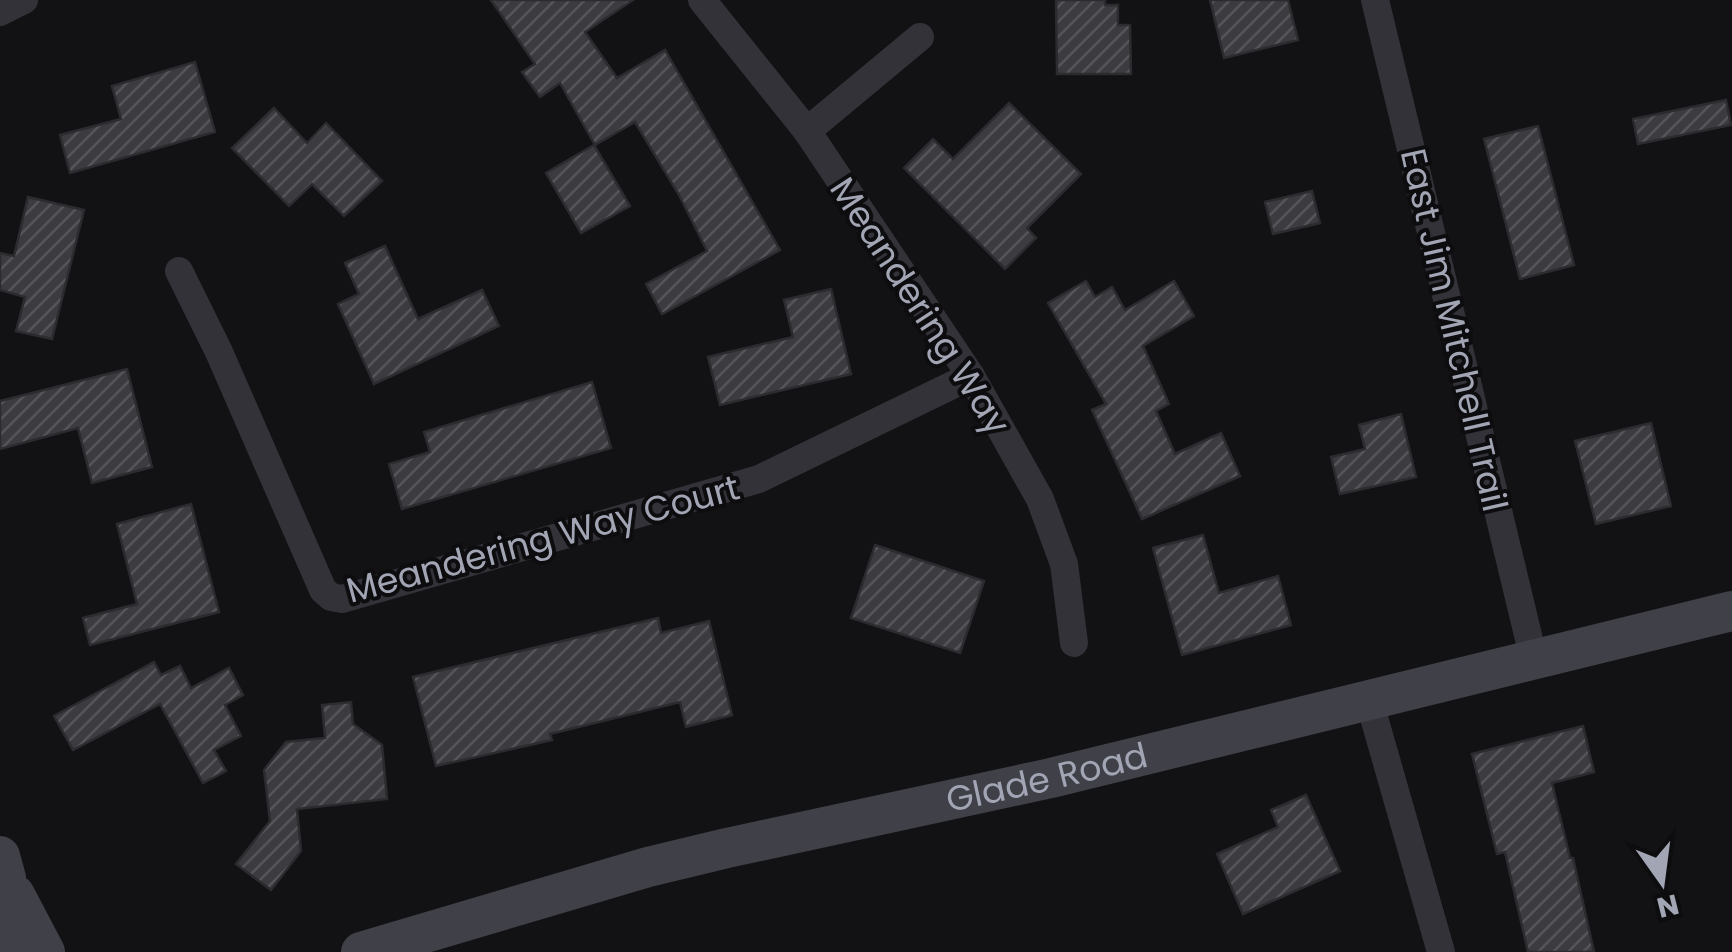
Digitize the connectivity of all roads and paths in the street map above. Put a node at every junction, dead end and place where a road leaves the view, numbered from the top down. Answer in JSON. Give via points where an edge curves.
{"nodes":[{"id":1,"x":24,"y":0,"type":"edge"},
{"id":2,"x":702,"y":0,"type":"edge"},
{"id":3,"x":1376,"y":0,"type":"edge"},
{"id":4,"x":0,"y":12,"type":"edge"},
{"id":5,"x":920,"y":37,"type":"dead end"},
{"id":6,"x":807,"y":131,"type":"junction"},
{"id":7,"x":179,"y":272,"type":"dead end"},
{"id":8,"x":971,"y":376,"type":"junction"},
{"id":9,"x":1732,"y":611,"type":"edge"},
{"id":10,"x":1074,"y":644,"type":"dead end"},
{"id":11,"x":1534,"y":660,"type":"junction"},
{"id":12,"x":1369,"y":700,"type":"junction"},
{"id":13,"x":3,"y":867,"type":"edge"},
{"id":14,"x":12,"y":952,"type":"edge"},
{"id":15,"x":45,"y":952,"type":"edge"},
{"id":16,"x":361,"y":952,"type":"edge"},
{"id":17,"x":1441,"y":952,"type":"edge"}],
"edges":[{"from":1,"to":4,"type":"street"},
{"from":2,"to":6,"type":"street","name":"Meandering Way"},
{"from":3,"to":11,"type":"street","name":"East Jim Mitchell Trail"},
{"from":5,"to":6,"type":"street"},
{"from":6,"to":8,"type":"street","name":"Meandering Way"},
{"from":7,"to":8,"type":"street","name":"Meandering Way Court","via":[[331,597],[760,478]]},
{"from":8,"to":10,"type":"street","name":"Meandering Way","via":[[1040,499],[1064,564]]},
{"from":9,"to":11,"type":"main road","name":"Glade Road"},
{"from":11,"to":12,"type":"main road","name":"Glade Road"},
{"from":12,"to":16,"type":"main road","name":"Glade Road","via":[[664,863]]},
{"from":12,"to":17,"type":"street"},
{"from":13,"to":14,"type":"main road"},
{"from":13,"to":15,"type":"main road"}]}
